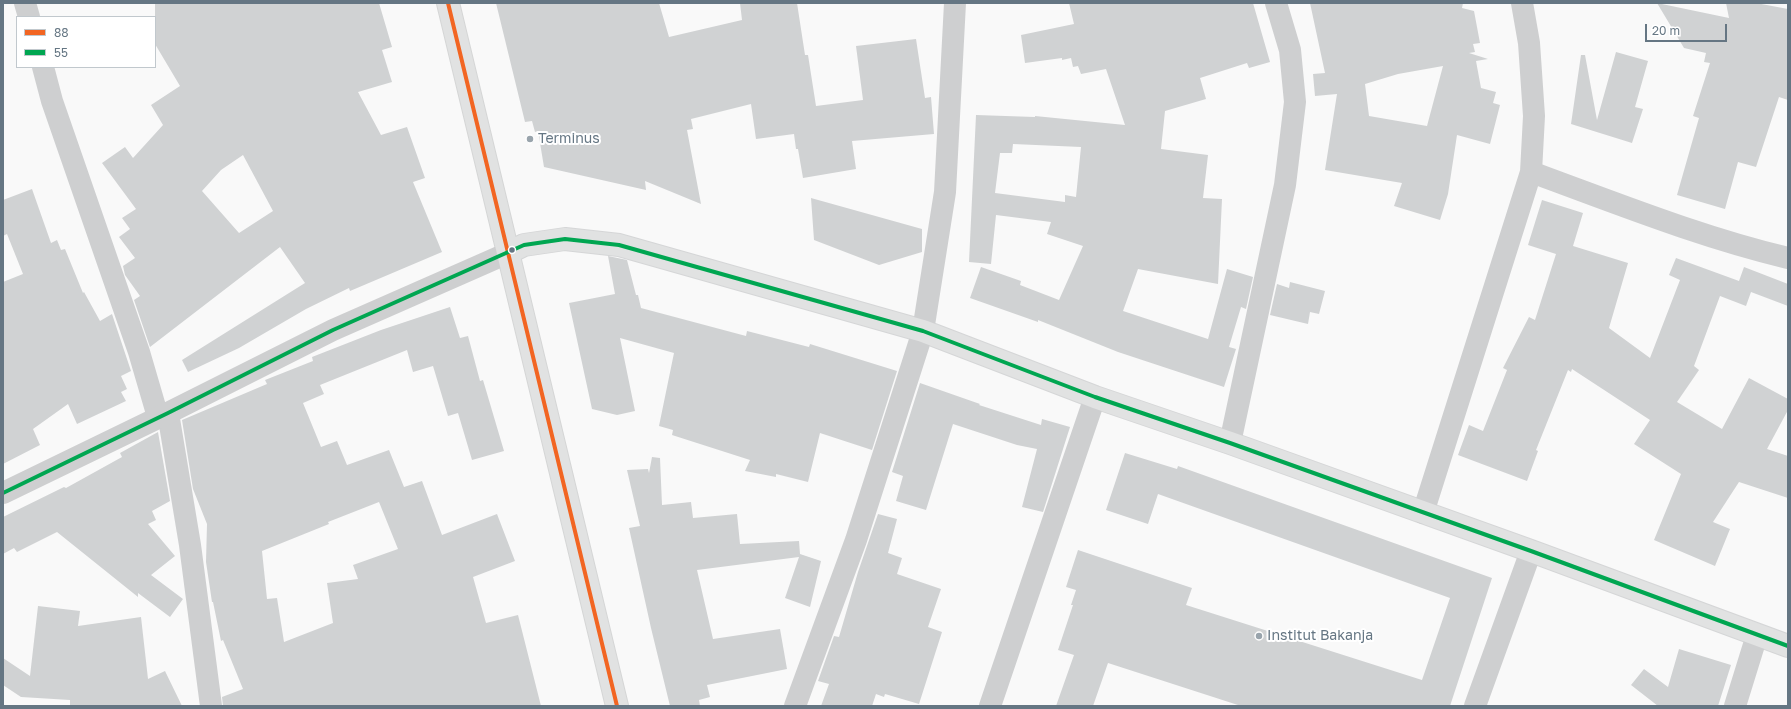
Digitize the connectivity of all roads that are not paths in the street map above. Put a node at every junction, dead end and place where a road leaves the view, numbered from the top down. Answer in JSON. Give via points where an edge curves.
{"nodes":[{"id":1,"x":25,"y":3,"type":"edge"},
{"id":2,"x":448,"y":3,"type":"edge"},
{"id":3,"x":955,"y":3,"type":"edge"},
{"id":4,"x":1276,"y":3,"type":"edge"},
{"id":5,"x":1522,"y":3,"type":"edge"},
{"id":6,"x":29,"y":16,"type":"edge"},
{"id":7,"x":43,"y":68,"type":"edge"},
{"id":8,"x":1531,"y":172,"type":"junction"},
{"id":9,"x":508,"y":253,"type":"junction"},
{"id":10,"x":1788,"y":258,"type":"edge"},
{"id":11,"x":924,"y":331,"type":"junction"},
{"id":12,"x":1095,"y":397,"type":"junction"},
{"id":13,"x":163,"y":415,"type":"junction"},
{"id":14,"x":1230,"y":443,"type":"junction"},
{"id":15,"x":3,"y":493,"type":"edge"},
{"id":16,"x":1423,"y":514,"type":"junction"},
{"id":17,"x":1531,"y":551,"type":"junction"},
{"id":18,"x":1757,"y":635,"type":"junction"},
{"id":19,"x":1788,"y":646,"type":"edge"},
{"id":20,"x":211,"y":706,"type":"edge"},
{"id":21,"x":617,"y":706,"type":"edge"},
{"id":22,"x":795,"y":706,"type":"edge"},
{"id":23,"x":990,"y":706,"type":"edge"},
{"id":24,"x":1475,"y":706,"type":"edge"},
{"id":25,"x":1735,"y":706,"type":"edge"}],
"edges":[{"from":1,"to":6,"type":"street"},
{"from":2,"to":9,"type":"main road"},
{"from":3,"to":11,"type":"street","via":[[946,192]]},
{"from":4,"to":14,"type":"street","via":[[1290,50],[1295,102],[1285,185]]},
{"from":5,"to":8,"type":"street","via":[[1529,43],[1534,116]]},
{"from":7,"to":13,"type":"street","via":[[52,100]]},
{"from":8,"to":10,"type":"street","via":[[1690,230]]},
{"from":8,"to":16,"type":"street"},
{"from":9,"to":11,"type":"main road","via":[[524,245],[565,239],[619,245]]},
{"from":9,"to":13,"type":"street","via":[[333,330]]},
{"from":9,"to":21,"type":"main road"},
{"from":11,"to":12,"type":"main road"},
{"from":11,"to":22,"type":"street","via":[[856,540]]},
{"from":12,"to":14,"type":"main road"},
{"from":12,"to":23,"type":"street"},
{"from":13,"to":15,"type":"street"},
{"from":13,"to":20,"type":"street","via":[[190,545]]},
{"from":14,"to":16,"type":"main road"},
{"from":16,"to":17,"type":"main road"},
{"from":17,"to":18,"type":"main road"},
{"from":17,"to":24,"type":"street"},
{"from":18,"to":19,"type":"main road"},
{"from":18,"to":25,"type":"street"}]}
